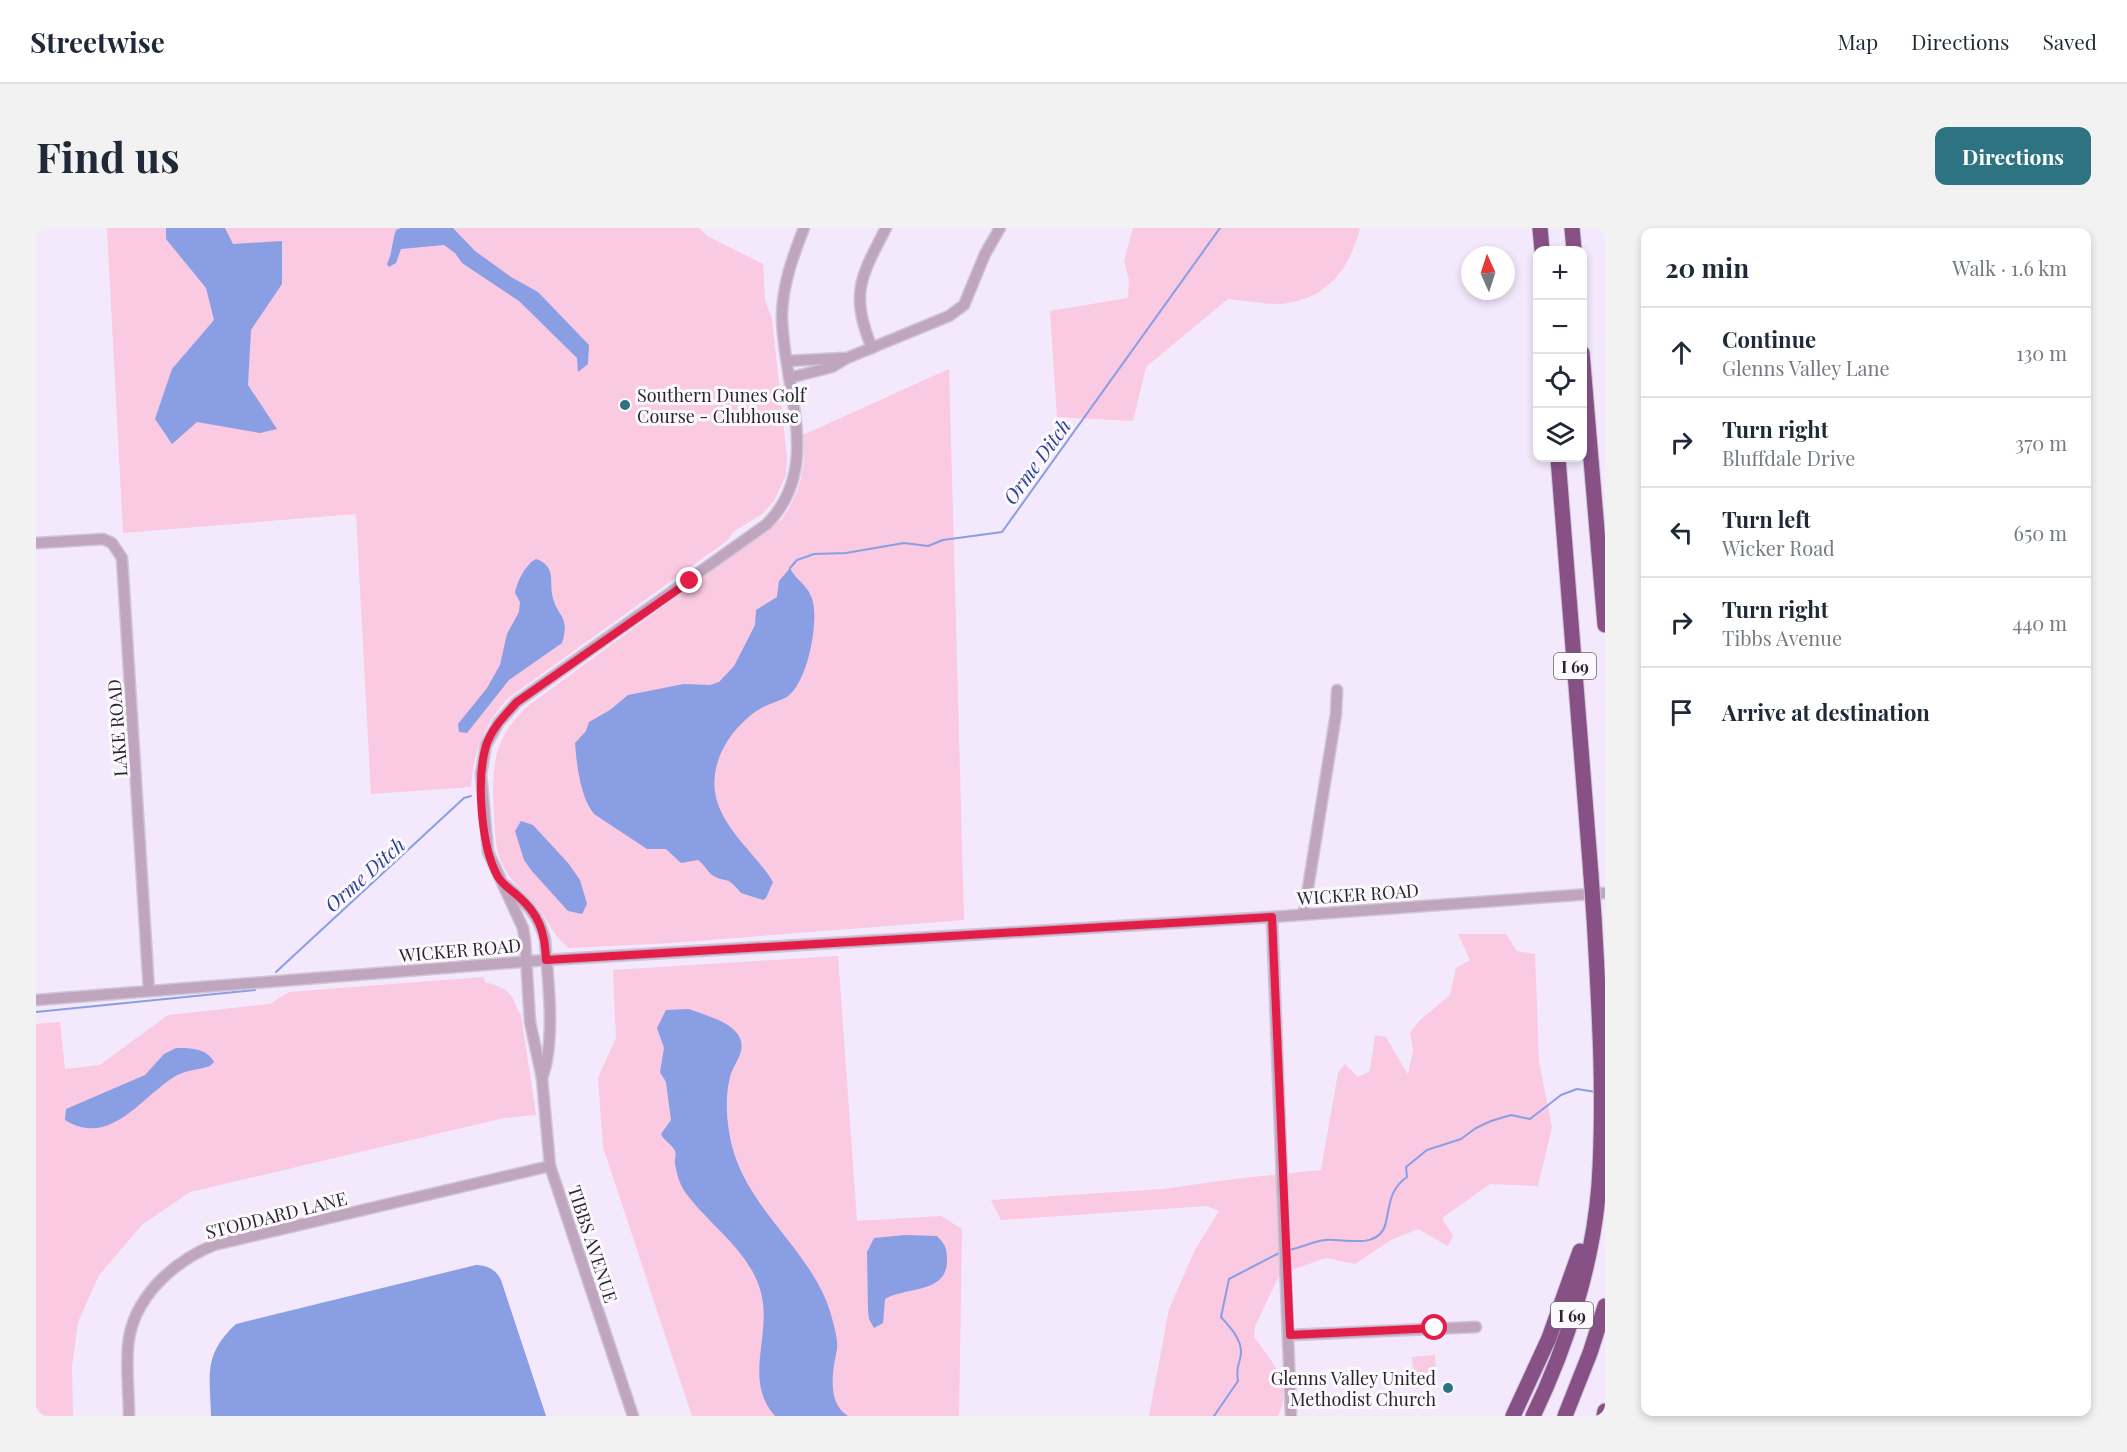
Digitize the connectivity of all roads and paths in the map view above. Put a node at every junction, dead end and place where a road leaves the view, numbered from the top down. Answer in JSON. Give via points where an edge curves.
{"nodes":[{"id":1,"x":804,"y":228,"type":"edge"},
{"id":2,"x":886,"y":228,"type":"edge"},
{"id":3,"x":1000,"y":228,"type":"edge"},
{"id":4,"x":1540,"y":228,"type":"edge"},
{"id":5,"x":1572,"y":228,"type":"edge"},
{"id":6,"x":1542,"y":246,"type":"edge"},
{"id":7,"x":1574,"y":246,"type":"edge"},
{"id":8,"x":872,"y":348,"type":"junction"},
{"id":9,"x":1582,"y":354,"type":"edge"},
{"id":10,"x":848,"y":358,"type":"junction"},
{"id":11,"x":787,"y":361,"type":"junction"},
{"id":12,"x":789,"y":378,"type":"junction"},
{"id":13,"x":1558,"y":462,"type":"edge"},
{"id":14,"x":36,"y":543,"type":"edge"},
{"id":15,"x":1605,"y":625,"type":"edge"},
{"id":16,"x":1337,"y":690,"type":"dead end"},
{"id":17,"x":500,"y":879,"type":"junction"},
{"id":18,"x":1605,"y":893,"type":"edge"},
{"id":19,"x":1304,"y":914,"type":"junction"},
{"id":20,"x":1272,"y":917,"type":"junction"},
{"id":21,"x":546,"y":960,"type":"junction"},
{"id":22,"x":525,"y":961,"type":"junction"},
{"id":23,"x":149,"y":991,"type":"junction"},
{"id":24,"x":36,"y":1000,"type":"edge"},
{"id":25,"x":542,"y":1078,"type":"junction"},
{"id":26,"x":550,"y":1166,"type":"junction"},
{"id":27,"x":1595,"y":1209,"type":"junction"},
{"id":28,"x":1605,"y":1306,"type":"edge"},
{"id":29,"x":1476,"y":1327,"type":"dead end"},
{"id":30,"x":1290,"y":1335,"type":"junction"},
{"id":31,"x":1605,"y":1411,"type":"edge"},
{"id":32,"x":129,"y":1416,"type":"edge"},
{"id":33,"x":633,"y":1416,"type":"edge"},
{"id":34,"x":1291,"y":1416,"type":"edge"},
{"id":35,"x":1514,"y":1416,"type":"edge"},
{"id":36,"x":1533,"y":1416,"type":"edge"},
{"id":37,"x":1565,"y":1416,"type":"edge"},
{"id":38,"x":1604,"y":1416,"type":"edge"}],
"edges":[{"from":1,"to":11,"type":"street","name":"TIBBS AVENUE","via":[[785,288],[782,315]]},
{"from":2,"to":8,"type":"street","via":[[866,266],[858,300]]},
{"from":3,"to":8,"type":"street","via":[[963,305],[948,316]]},
{"from":4,"to":6,"type":"highway"},
{"from":5,"to":7,"type":"highway"},
{"from":8,"to":10,"type":"street"},
{"from":9,"to":15,"type":"highway"},
{"from":10,"to":11,"type":"street"},
{"from":10,"to":12,"type":"street","via":[[832,367]]},
{"from":11,"to":12,"type":"street","name":"TIBBS AVENUE"},
{"from":12,"to":17,"type":"street","name":"TIBBS AVENUE","via":[[798,460],[793,487],[777,514],[690,581],[517,702],[499,722],[486,745],[481,774],[488,852]]},
{"from":13,"to":27,"type":"highway","number":"I 69","bridge":true,"via":[[1602,1056],[1602,1127]]},
{"from":14,"to":23,"type":"street","name":"LAKE ROAD","via":[[103,538],[115,546],[123,561]]},
{"from":16,"to":19,"type":"street"},
{"from":17,"to":21,"type":"street","name":"TIBBS AVENUE","via":[[538,918]]},
{"from":17,"to":22,"type":"street","name":"TIBBS AVENUE","via":[[523,928]]},
{"from":18,"to":19,"type":"street","name":"WICKER ROAD"},
{"from":19,"to":20,"type":"street","name":"WICKER ROAD"},
{"from":20,"to":21,"type":"street","name":"WICKER ROAD"},
{"from":20,"to":30,"type":"street"},
{"from":21,"to":22,"type":"street","name":"WICKER ROAD"},
{"from":21,"to":25,"type":"street","name":"TIBBS AVENUE","via":[[547,1064]]},
{"from":22,"to":23,"type":"street","name":"WICKER ROAD"},
{"from":22,"to":25,"type":"street","name":"TIBBS AVENUE","via":[[530,1022]]},
{"from":23,"to":24,"type":"street","name":"WICKER ROAD"},
{"from":25,"to":26,"type":"street","name":"TIBBS AVENUE"},
{"from":26,"to":32,"type":"street","name":"STODDARD LANE","via":[[214,1245],[191,1254],[160,1281],[137,1314],[128,1344]]},
{"from":26,"to":33,"type":"street","name":"TIBBS AVENUE"},
{"from":27,"to":35,"type":"highway","via":[[1550,1338]]},
{"from":27,"to":36,"type":"highway","number":"I 69","via":[[1573,1312]]},
{"from":28,"to":37,"type":"highway","number":"I 69"},
{"from":29,"to":30,"type":"street"},
{"from":30,"to":34,"type":"street"},
{"from":31,"to":38,"type":"highway"}]}
